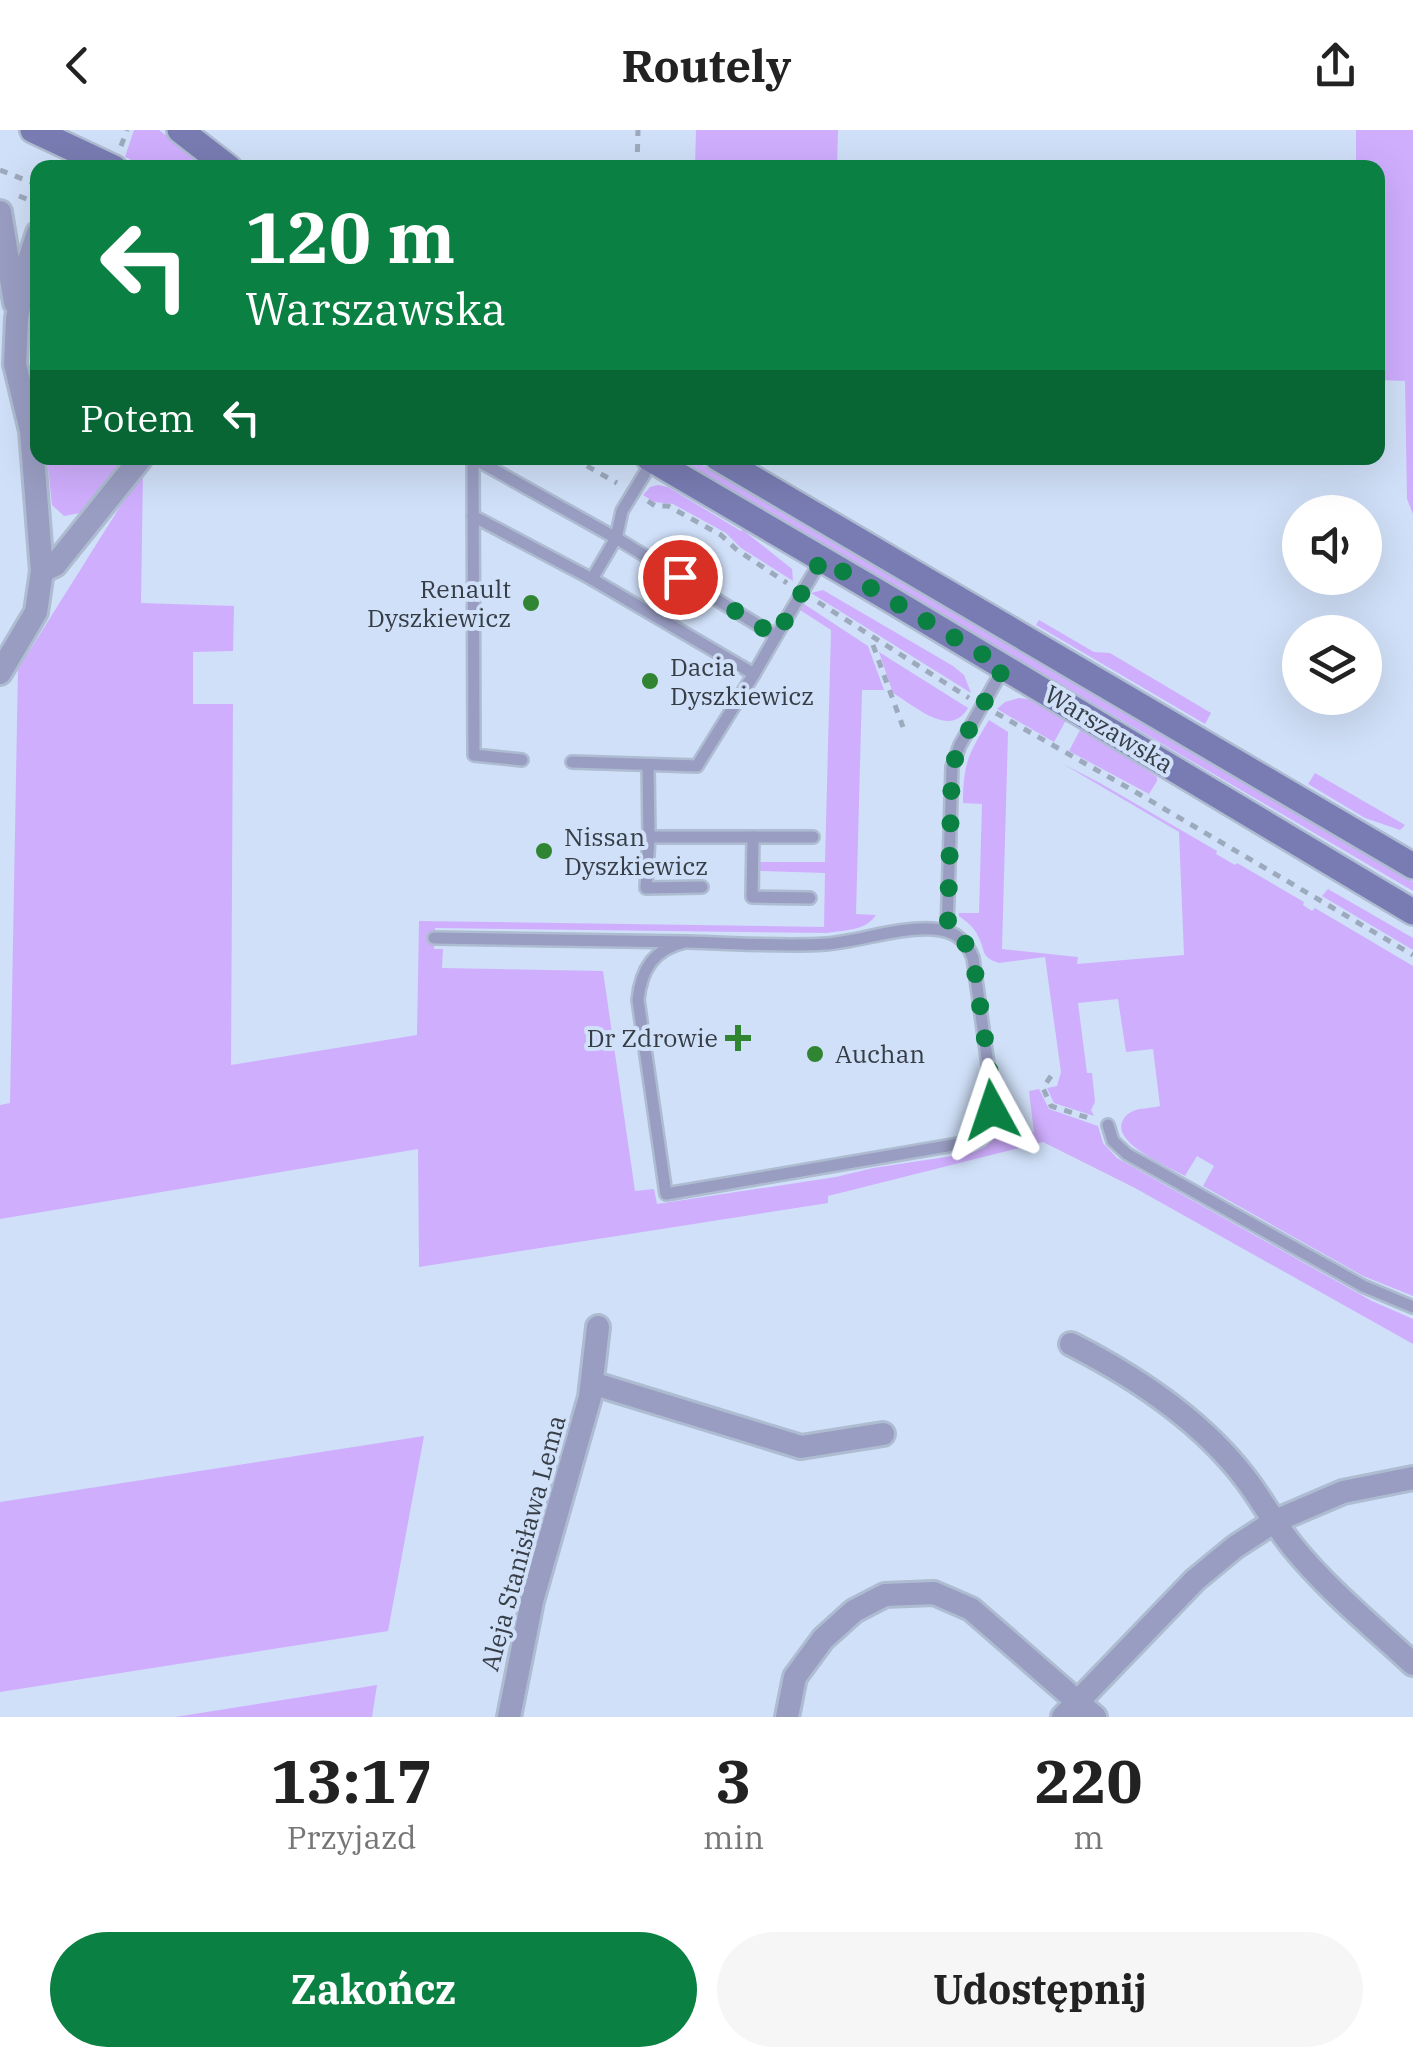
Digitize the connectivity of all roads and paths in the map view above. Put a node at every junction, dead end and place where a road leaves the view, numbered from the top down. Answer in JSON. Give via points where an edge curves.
{"nodes":[{"id":1,"x":34,"y":130,"type":"edge"},
{"id":2,"x":180,"y":130,"type":"edge"},
{"id":3,"x":638,"y":130,"type":"edge"},
{"id":4,"x":68,"y":148,"type":"edge"},
{"id":5,"x":96,"y":160,"type":"edge"},
{"id":6,"x":219,"y":160,"type":"edge"},
{"id":7,"x":637,"y":160,"type":"edge"},
{"id":8,"x":0,"y":170,"type":"edge"},
{"id":9,"x":30,"y":182,"type":"edge"},
{"id":10,"x":7,"y":203,"type":"edge"},
{"id":11,"x":30,"y":257,"type":"edge"},
{"id":12,"x":17,"y":318,"type":"junction"},
{"id":13,"x":30,"y":427,"type":"edge"},
{"id":14,"x":34,"y":465,"type":"edge"},
{"id":15,"x":135,"y":465,"type":"edge"},
{"id":16,"x":473,"y":465,"type":"edge"},
{"id":17,"x":486,"y":465,"type":"edge"},
{"id":18,"x":584,"y":465,"type":"edge"},
{"id":19,"x":648,"y":465,"type":"edge"},
{"id":20,"x":661,"y":465,"type":"edge"},
{"id":21,"x":730,"y":465,"type":"edge"},
{"id":22,"x":634,"y":493,"type":"junction"},
{"id":23,"x":473,"y":516,"type":"junction"},
{"id":24,"x":616,"y":538,"type":"junction"},
{"id":25,"x":822,"y":559,"type":"junction"},
{"id":26,"x":42,"y":571,"type":"junction"},
{"id":27,"x":592,"y":579,"type":"junction"},
{"id":28,"x":801,"y":592,"type":"junction"},
{"id":29,"x":776,"y":636,"type":"junction"},
{"id":30,"x":873,"y":645,"type":"dead end"},
{"id":31,"x":1004,"y":667,"type":"junction"},
{"id":32,"x":0,"y":673,"type":"edge"},
{"id":33,"x":754,"y":674,"type":"junction"},
{"id":34,"x":970,"y":698,"type":"dead end"},
{"id":35,"x":994,"y":712,"type":"dead end"},
{"id":36,"x":903,"y":727,"type":"dead end"},
{"id":37,"x":522,"y":760,"type":"dead end"},
{"id":38,"x":572,"y":762,"type":"dead end"},
{"id":39,"x":648,"y":765,"type":"junction"},
{"id":40,"x":649,"y":837,"type":"junction"},
{"id":41,"x":753,"y":837,"type":"junction"},
{"id":42,"x":813,"y":837,"type":"dead end"},
{"id":43,"x":1413,"y":866,"type":"edge"},
{"id":44,"x":702,"y":887,"type":"dead end"},
{"id":45,"x":810,"y":898,"type":"dead end"},
{"id":46,"x":1413,"y":912,"type":"edge"},
{"id":47,"x":948,"y":931,"type":"junction"},
{"id":48,"x":434,"y":938,"type":"dead end"},
{"id":49,"x":685,"y":942,"type":"junction"},
{"id":50,"x":1413,"y":955,"type":"edge"},
{"id":51,"x":1051,"y":1076,"type":"dead end"},
{"id":52,"x":1108,"y":1125,"type":"joint"},
{"id":53,"x":1413,"y":1308,"type":"edge"},
{"id":54,"x":598,"y":1327,"type":"dead end"},
{"id":55,"x":1071,"y":1344,"type":"dead end"},
{"id":56,"x":592,"y":1384,"type":"junction"},
{"id":57,"x":883,"y":1434,"type":"dead end"},
{"id":58,"x":1413,"y":1478,"type":"edge"},
{"id":59,"x":1275,"y":1520,"type":"junction"},
{"id":60,"x":1413,"y":1664,"type":"edge"},
{"id":61,"x":1079,"y":1712,"type":"edge"},
{"id":62,"x":509,"y":1717,"type":"edge"},
{"id":63,"x":787,"y":1717,"type":"edge"}],
"edges":[{"from":1,"to":4,"type":"main road"},
{"from":2,"to":6,"type":"main road"},
{"from":3,"to":7,"type":"path"},
{"from":4,"to":5,"type":"main road"},
{"from":8,"to":9,"type":"path"},
{"from":10,"to":12,"type":"street"},
{"from":11,"to":12,"type":"street"},
{"from":12,"to":13,"type":"street","via":[[15,364]]},
{"from":14,"to":26,"type":"street"},
{"from":15,"to":26,"type":"street","via":[[55,565]]},
{"from":16,"to":23,"type":"lane"},
{"from":17,"to":24,"type":"lane"},
{"from":18,"to":22,"type":"path"},
{"from":19,"to":22,"type":"lane"},
{"from":20,"to":25,"type":"main road","name":"Warszawska"},
{"from":21,"to":43,"type":"main road","name":"Warszawska"},
{"from":22,"to":24,"type":"lane"},
{"from":22,"to":28,"type":"path","via":[[721,535]]},
{"from":23,"to":27,"type":"lane"},
{"from":23,"to":37,"type":"lane","via":[[474,755]]},
{"from":24,"to":27,"type":"lane"},
{"from":24,"to":29,"type":"lane"},
{"from":25,"to":28,"type":"lane"},
{"from":25,"to":31,"type":"main road","name":"Warszawska"},
{"from":26,"to":32,"type":"street","via":[[36,612]]},
{"from":27,"to":33,"type":"lane"},
{"from":28,"to":29,"type":"lane"},
{"from":28,"to":34,"type":"path"},
{"from":29,"to":33,"type":"lane"},
{"from":30,"to":36,"type":"path"},
{"from":31,"to":46,"type":"main road","name":"Warszawska"},
{"from":31,"to":47,"type":"lane","via":[[952,767]]},
{"from":33,"to":39,"type":"lane","via":[[696,766]]},
{"from":35,"to":50,"type":"path"},
{"from":38,"to":39,"type":"lane"},
{"from":39,"to":40,"type":"lane"},
{"from":40,"to":41,"type":"lane"},
{"from":40,"to":44,"type":"lane","via":[[646,888]]},
{"from":41,"to":42,"type":"lane"},
{"from":41,"to":45,"type":"lane","via":[[752,897]]},
{"from":47,"to":49,"type":"lane","via":[[826,944]]},
{"from":47,"to":49,"type":"lane","via":[[973,958],[994,1100],[981,1132],[959,1144],[666,1194],[638,1000],[650,962]]},
{"from":48,"to":49,"type":"lane"},
{"from":51,"to":52,"type":"path","via":[[1043,1088],[1051,1106]]},
{"from":52,"to":53,"type":"lane","via":[[1127,1154]]},
{"from":54,"to":56,"type":"street","name":"Aleja Stanisława Lema"},
{"from":55,"to":59,"type":"street","via":[[1118,1368],[1209,1437]]},
{"from":56,"to":57,"type":"street","via":[[801,1447]]},
{"from":56,"to":62,"type":"street","name":"Aleja Stanisława Lema","via":[[532,1601]]},
{"from":58,"to":59,"type":"street","via":[[1343,1492]]},
{"from":59,"to":60,"type":"street","via":[[1330,1587]]},
{"from":59,"to":61,"type":"street","via":[[1195,1580]]},
{"from":61,"to":63,"type":"street","via":[[970,1608],[934,1593],[885,1595],[854,1611],[795,1677]]}]}
